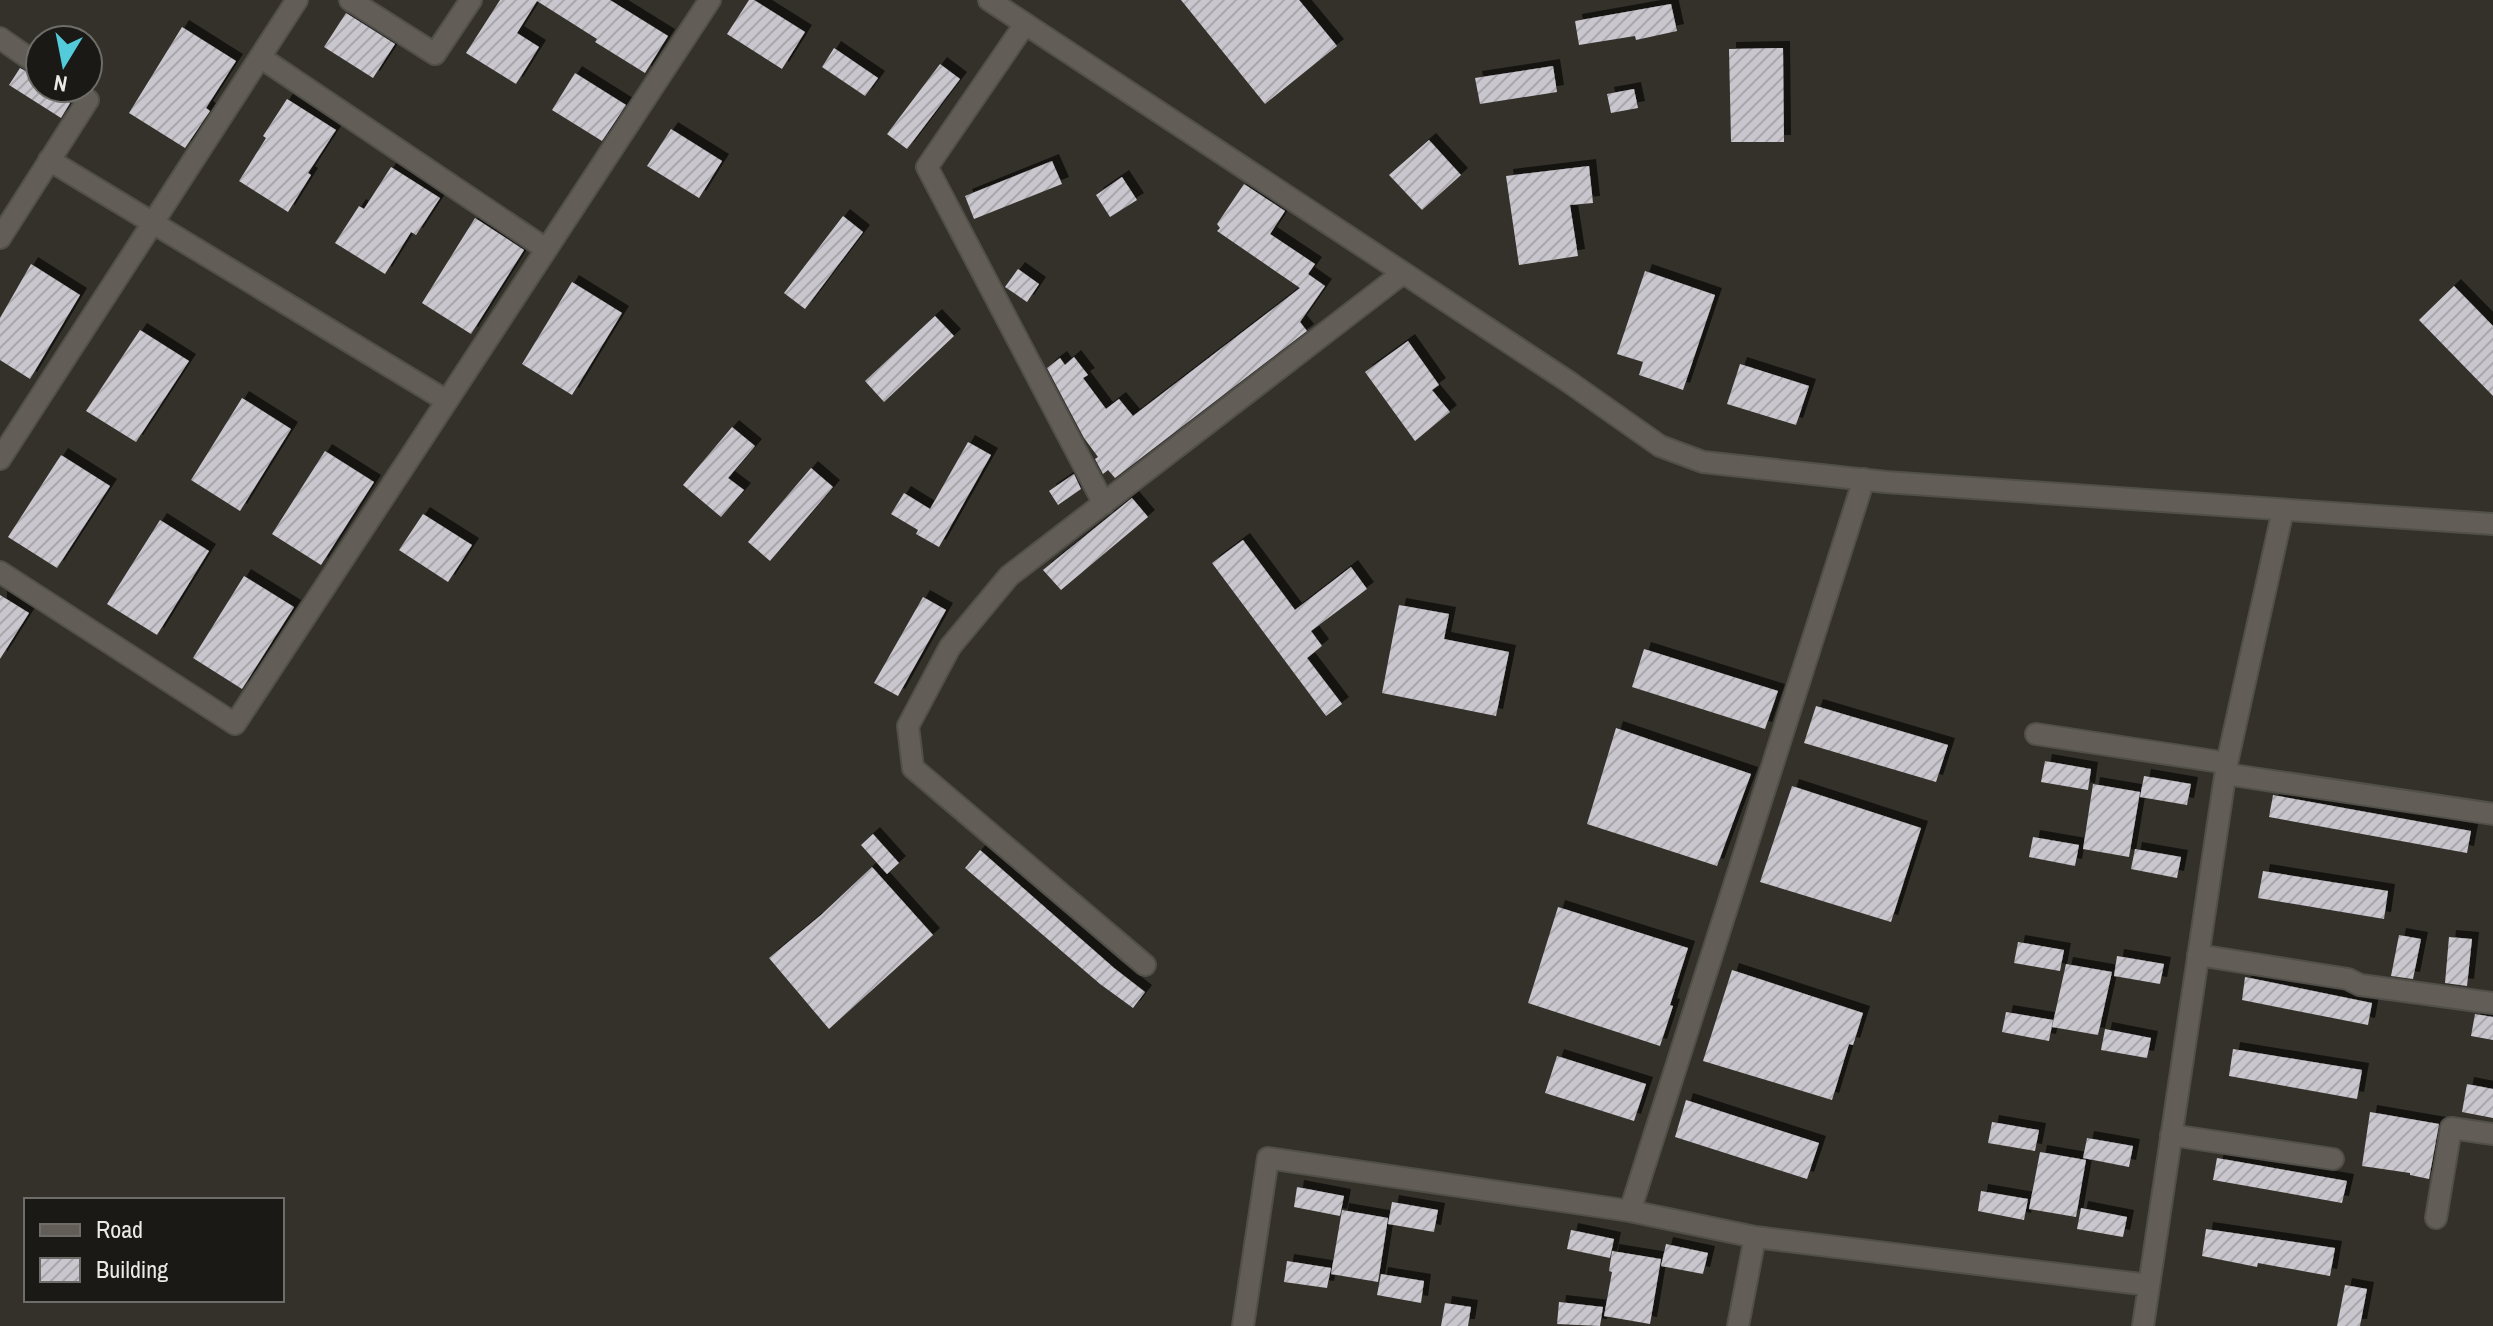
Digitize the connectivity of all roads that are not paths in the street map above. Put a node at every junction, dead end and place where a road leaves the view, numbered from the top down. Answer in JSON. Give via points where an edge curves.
{"nodes":[{"id":1,"x":297,"y":0,"type":"edge"},
{"id":2,"x":350,"y":0,"type":"edge"},
{"id":3,"x":471,"y":0,"type":"edge"},
{"id":4,"x":710,"y":0,"type":"edge"},
{"id":5,"x":989,"y":0,"type":"edge"},
{"id":6,"x":1025,"y":24,"type":"junction"},
{"id":7,"x":0,"y":38,"type":"edge"},
{"id":8,"x":24,"y":55,"type":"edge"},
{"id":9,"x":260,"y":57,"type":"junction"},
{"id":10,"x":85,"y":104,"type":"edge"},
{"id":11,"x":49,"y":160,"type":"junction"},
{"id":12,"x":153,"y":223,"type":"junction"},
{"id":13,"x":0,"y":238,"type":"edge"},
{"id":14,"x":546,"y":249,"type":"junction"},
{"id":15,"x":1403,"y":273,"type":"junction"},
{"id":16,"x":447,"y":401,"type":"junction"},
{"id":17,"x":0,"y":459,"type":"edge"},
{"id":18,"x":1864,"y":479,"type":"junction"},
{"id":19,"x":1104,"y":504,"type":"junction"},
{"id":20,"x":2283,"y":510,"type":"junction"},
{"id":21,"x":2493,"y":524,"type":"edge"},
{"id":22,"x":0,"y":572,"type":"edge"},
{"id":23,"x":2036,"y":734,"type":"dead end"},
{"id":24,"x":2226,"y":768,"type":"junction"},
{"id":25,"x":2493,"y":814,"type":"edge"},
{"id":26,"x":2198,"y":955,"type":"junction"},
{"id":27,"x":1145,"y":965,"type":"dead end"},
{"id":28,"x":2493,"y":1003,"type":"edge"},
{"id":29,"x":2493,"y":1134,"type":"edge"},
{"id":30,"x":2171,"y":1135,"type":"junction"},
{"id":31,"x":2333,"y":1159,"type":"dead end"},
{"id":32,"x":1630,"y":1211,"type":"junction"},
{"id":33,"x":2436,"y":1218,"type":"dead end"},
{"id":34,"x":1755,"y":1237,"type":"junction"},
{"id":35,"x":2149,"y":1285,"type":"junction"},
{"id":36,"x":1243,"y":1326,"type":"edge"},
{"id":37,"x":1738,"y":1326,"type":"edge"},
{"id":38,"x":2143,"y":1326,"type":"edge"}],
"edges":[{"from":1,"to":9,"type":"street"},
{"from":2,"to":3,"type":"street","via":[[435,54]]},
{"from":4,"to":14,"type":"street"},
{"from":5,"to":6,"type":"street"},
{"from":6,"to":15,"type":"street"},
{"from":6,"to":19,"type":"street","via":[[927,167]]},
{"from":7,"to":8,"type":"street"},
{"from":9,"to":12,"type":"street"},
{"from":9,"to":14,"type":"street"},
{"from":10,"to":11,"type":"street"},
{"from":11,"to":12,"type":"street"},
{"from":11,"to":13,"type":"street"},
{"from":12,"to":16,"type":"street"},
{"from":12,"to":17,"type":"street"},
{"from":14,"to":16,"type":"street"},
{"from":15,"to":18,"type":"street","via":[[1660,446],[1703,462]]},
{"from":15,"to":19,"type":"street"},
{"from":16,"to":22,"type":"street","via":[[235,724]]},
{"from":18,"to":20,"type":"street"},
{"from":18,"to":32,"type":"street"},
{"from":19,"to":27,"type":"street","via":[[1009,576],[950,647],[908,726],[913,768]]},
{"from":20,"to":21,"type":"street"},
{"from":20,"to":24,"type":"street"},
{"from":23,"to":24,"type":"street"},
{"from":24,"to":25,"type":"street"},
{"from":24,"to":26,"type":"street"},
{"from":26,"to":28,"type":"street"},
{"from":26,"to":30,"type":"street"},
{"from":29,"to":33,"type":"street","via":[[2451,1128]]},
{"from":30,"to":31,"type":"street"},
{"from":30,"to":35,"type":"street"},
{"from":32,"to":34,"type":"street"},
{"from":32,"to":36,"type":"street","via":[[1268,1158]]},
{"from":34,"to":35,"type":"street"},
{"from":34,"to":37,"type":"street"},
{"from":35,"to":38,"type":"street"}]}
